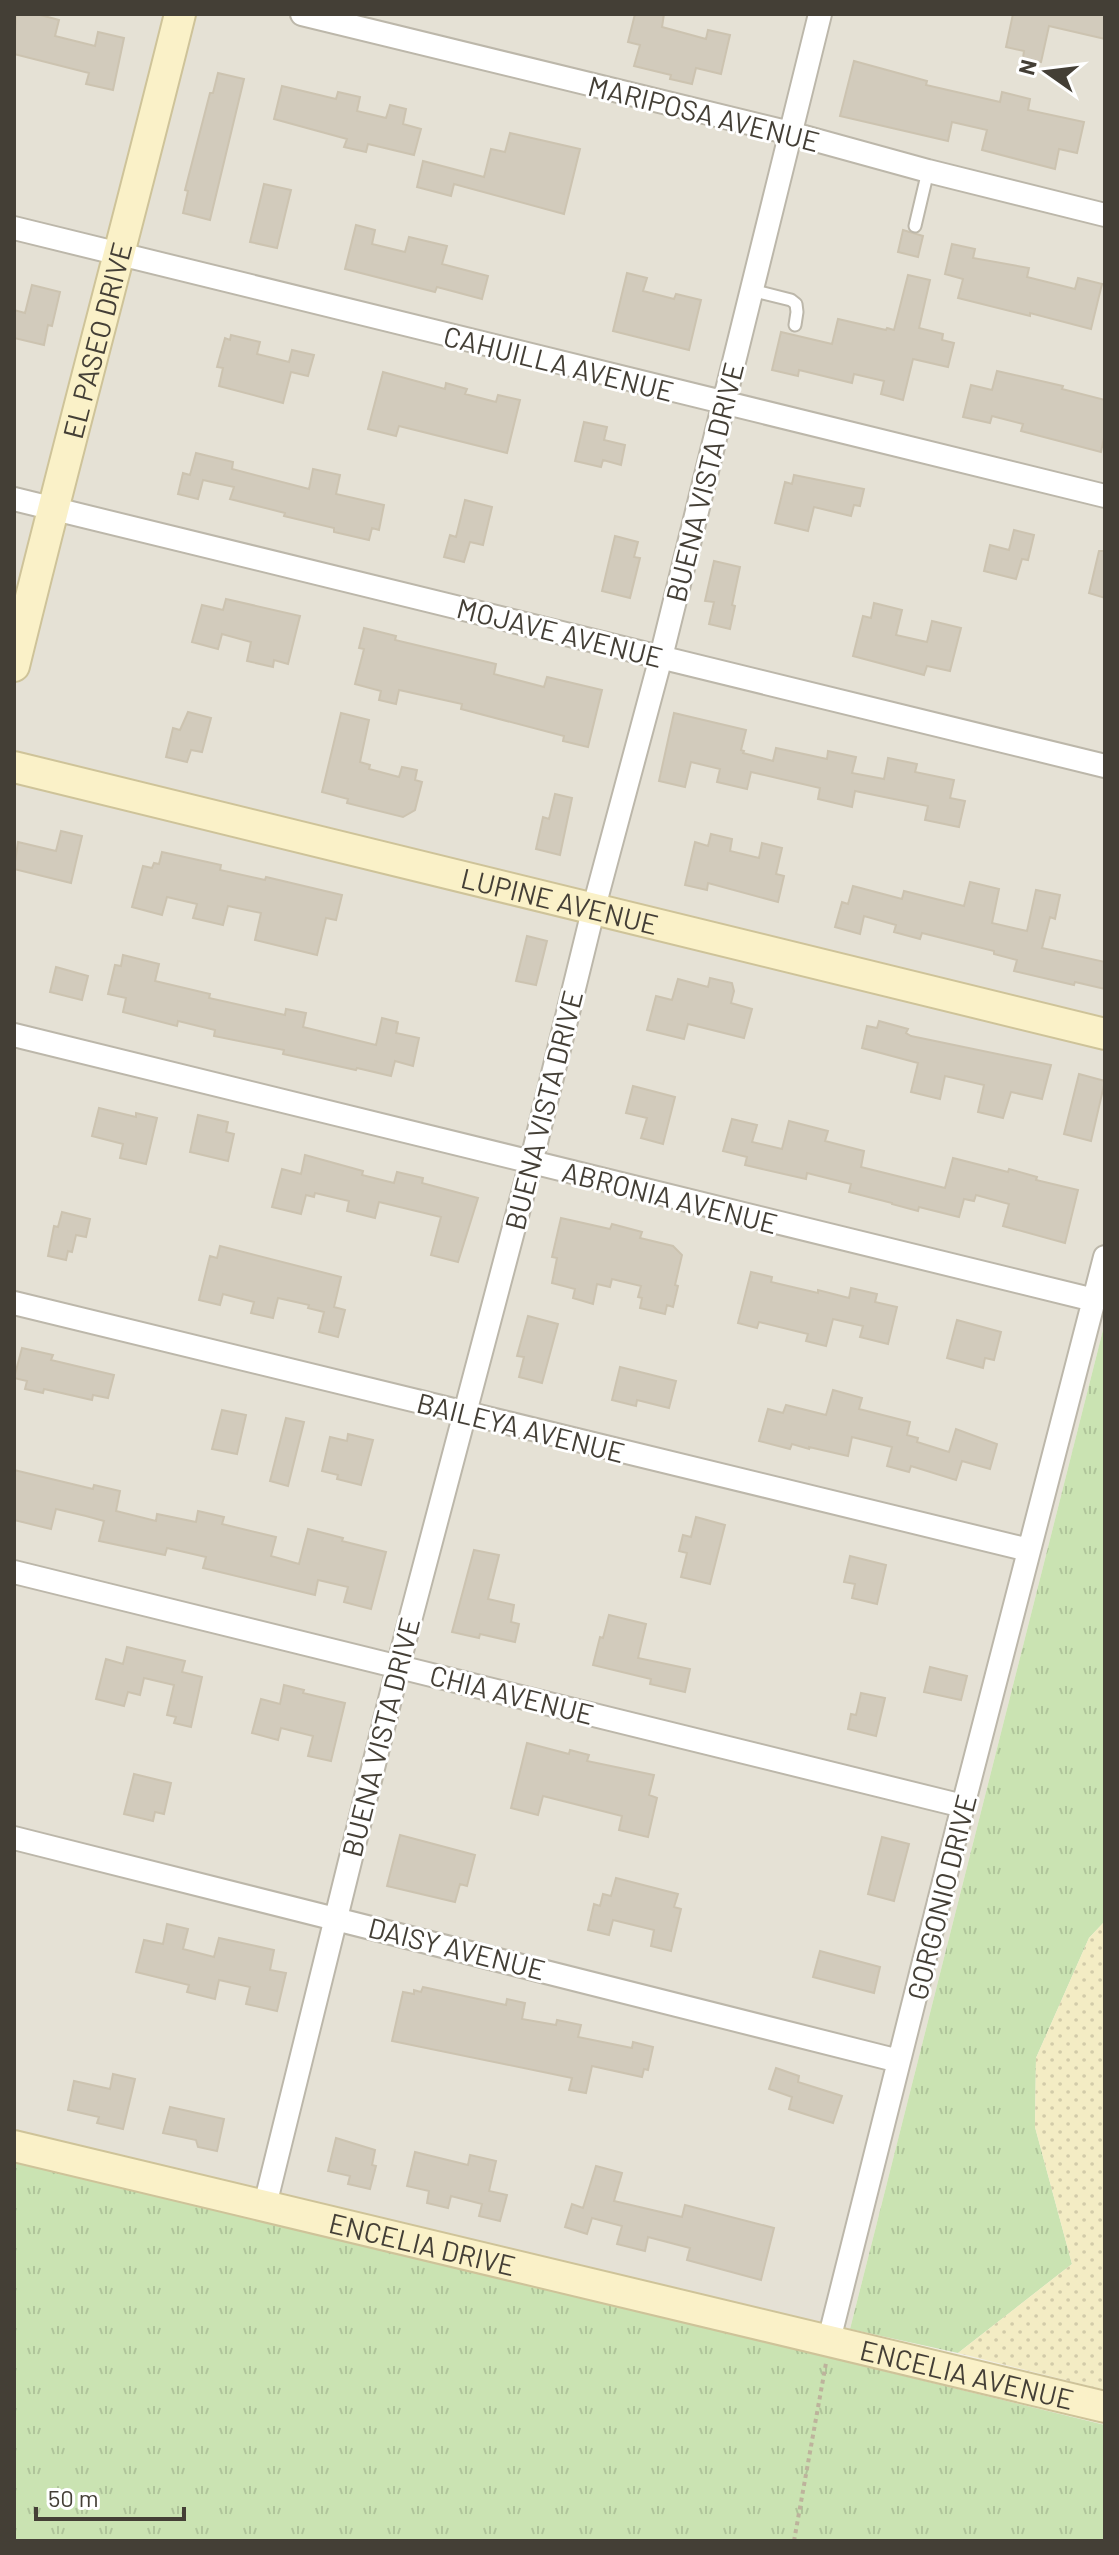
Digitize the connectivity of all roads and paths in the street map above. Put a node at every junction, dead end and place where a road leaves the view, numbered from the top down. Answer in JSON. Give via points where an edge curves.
{"nodes":[{"id":1,"x":180,"y":14,"type":"edge"},
{"id":2,"x":302,"y":14,"type":"edge"},
{"id":3,"x":820,"y":14,"type":"edge"},
{"id":4,"x":790,"y":133,"type":"junction"},
{"id":5,"x":928,"y":171,"type":"junction"},
{"id":6,"x":1105,"y":215,"type":"edge"},
{"id":7,"x":915,"y":226,"type":"dead end"},
{"id":8,"x":14,"y":228,"type":"edge"},
{"id":9,"x":120,"y":255,"type":"junction"},
{"id":10,"x":750,"y":290,"type":"junction"},
{"id":11,"x":795,"y":325,"type":"dead end"},
{"id":12,"x":723,"y":403,"type":"junction"},
{"id":13,"x":1105,"y":496,"type":"edge"},
{"id":14,"x":14,"y":499,"type":"edge"},
{"id":15,"x":52,"y":508,"type":"junction"},
{"id":16,"x":661,"y":657,"type":"junction"},
{"id":17,"x":14,"y":666,"type":"edge"},
{"id":18,"x":1105,"y":766,"type":"edge"},
{"id":19,"x":14,"y":767,"type":"edge"},
{"id":20,"x":594,"y":907,"type":"junction"},
{"id":21,"x":1105,"y":1034,"type":"edge"},
{"id":22,"x":14,"y":1035,"type":"edge"},
{"id":23,"x":531,"y":1163,"type":"junction"},
{"id":24,"x":1105,"y":1257,"type":"edge"},
{"id":25,"x":1094,"y":1300,"type":"junction"},
{"id":26,"x":14,"y":1303,"type":"edge"},
{"id":27,"x":465,"y":1413,"type":"junction"},
{"id":28,"x":1029,"y":1550,"type":"junction"},
{"id":29,"x":14,"y":1572,"type":"edge"},
{"id":30,"x":398,"y":1665,"type":"junction"},
{"id":31,"x":963,"y":1806,"type":"junction"},
{"id":32,"x":14,"y":1838,"type":"edge"},
{"id":33,"x":335,"y":1917,"type":"junction"},
{"id":34,"x":899,"y":2061,"type":"junction"},
{"id":35,"x":14,"y":2146,"type":"edge"},
{"id":36,"x":265,"y":2205,"type":"junction"},
{"id":37,"x":829,"y":2340,"type":"junction"},
{"id":38,"x":1105,"y":2407,"type":"edge"},
{"id":39,"x":794,"y":2541,"type":"edge"}],
"edges":[{"from":1,"to":9,"type":"street","name":"EL PASEO DRIVE"},
{"from":2,"to":4,"type":"street","name":"MARIPOSA AVENUE"},
{"from":3,"to":4,"type":"street","name":"BUENA VISTA DRIVE"},
{"from":4,"to":5,"type":"street","name":"MARIPOSA AVENUE"},
{"from":4,"to":10,"type":"street","name":"BUENA VISTA DRIVE"},
{"from":5,"to":6,"type":"street","name":"MARIPOSA AVENUE"},
{"from":5,"to":7,"type":"lane"},
{"from":8,"to":9,"type":"street","name":"CAHUILLA AVENUE"},
{"from":9,"to":12,"type":"street","name":"CAHUILLA AVENUE"},
{"from":9,"to":15,"type":"street","name":"EL PASEO DRIVE"},
{"from":10,"to":11,"type":"lane","via":[[791,300],[796,304]]},
{"from":10,"to":12,"type":"street","name":"BUENA VISTA DRIVE"},
{"from":12,"to":13,"type":"street","name":"CAHUILLA AVENUE"},
{"from":12,"to":16,"type":"street","name":"BUENA VISTA DRIVE"},
{"from":14,"to":15,"type":"street","name":"MOJAVE AVENUE"},
{"from":15,"to":16,"type":"street","name":"MOJAVE AVENUE"},
{"from":15,"to":17,"type":"street","name":"EL PASEO DRIVE"},
{"from":16,"to":18,"type":"street","name":"MOJAVE AVENUE"},
{"from":16,"to":20,"type":"street","name":"BUENA VISTA DRIVE"},
{"from":19,"to":20,"type":"street","name":"LUPINE AVENUE"},
{"from":20,"to":21,"type":"street","name":"LUPINE AVENUE"},
{"from":20,"to":23,"type":"street","name":"BUENA VISTA DRIVE"},
{"from":22,"to":23,"type":"street","name":"ABRONIA AVENUE"},
{"from":23,"to":25,"type":"street","name":"ABRONIA AVENUE"},
{"from":23,"to":27,"type":"street","name":"BUENA VISTA DRIVE"},
{"from":24,"to":25,"type":"street","name":"GORGONIO DRIVE"},
{"from":25,"to":28,"type":"street","name":"GORGONIO DRIVE"},
{"from":26,"to":27,"type":"street","name":"BAILEYA AVENUE"},
{"from":27,"to":28,"type":"street","name":"BAILEYA AVENUE"},
{"from":27,"to":30,"type":"street","name":"BUENA VISTA DRIVE"},
{"from":28,"to":31,"type":"street","name":"GORGONIO DRIVE"},
{"from":29,"to":30,"type":"street","name":"CHIA AVENUE"},
{"from":30,"to":31,"type":"street","name":"CHIA AVENUE"},
{"from":30,"to":33,"type":"street","name":"BUENA VISTA DRIVE"},
{"from":31,"to":34,"type":"street","name":"GORGONIO DRIVE"},
{"from":32,"to":33,"type":"street","name":"DAISY AVENUE"},
{"from":33,"to":34,"type":"street","name":"DAISY AVENUE"},
{"from":33,"to":36,"type":"street","name":"BUENA VISTA DRIVE"},
{"from":34,"to":37,"type":"street","name":"GORGONIO DRIVE"},
{"from":35,"to":36,"type":"street","name":"ENCELIA DRIVE"},
{"from":36,"to":37,"type":"street","name":"ENCELIA DRIVE"},
{"from":37,"to":38,"type":"street","name":"ENCELIA AVENUE"},
{"from":37,"to":39,"type":"path"}]}
